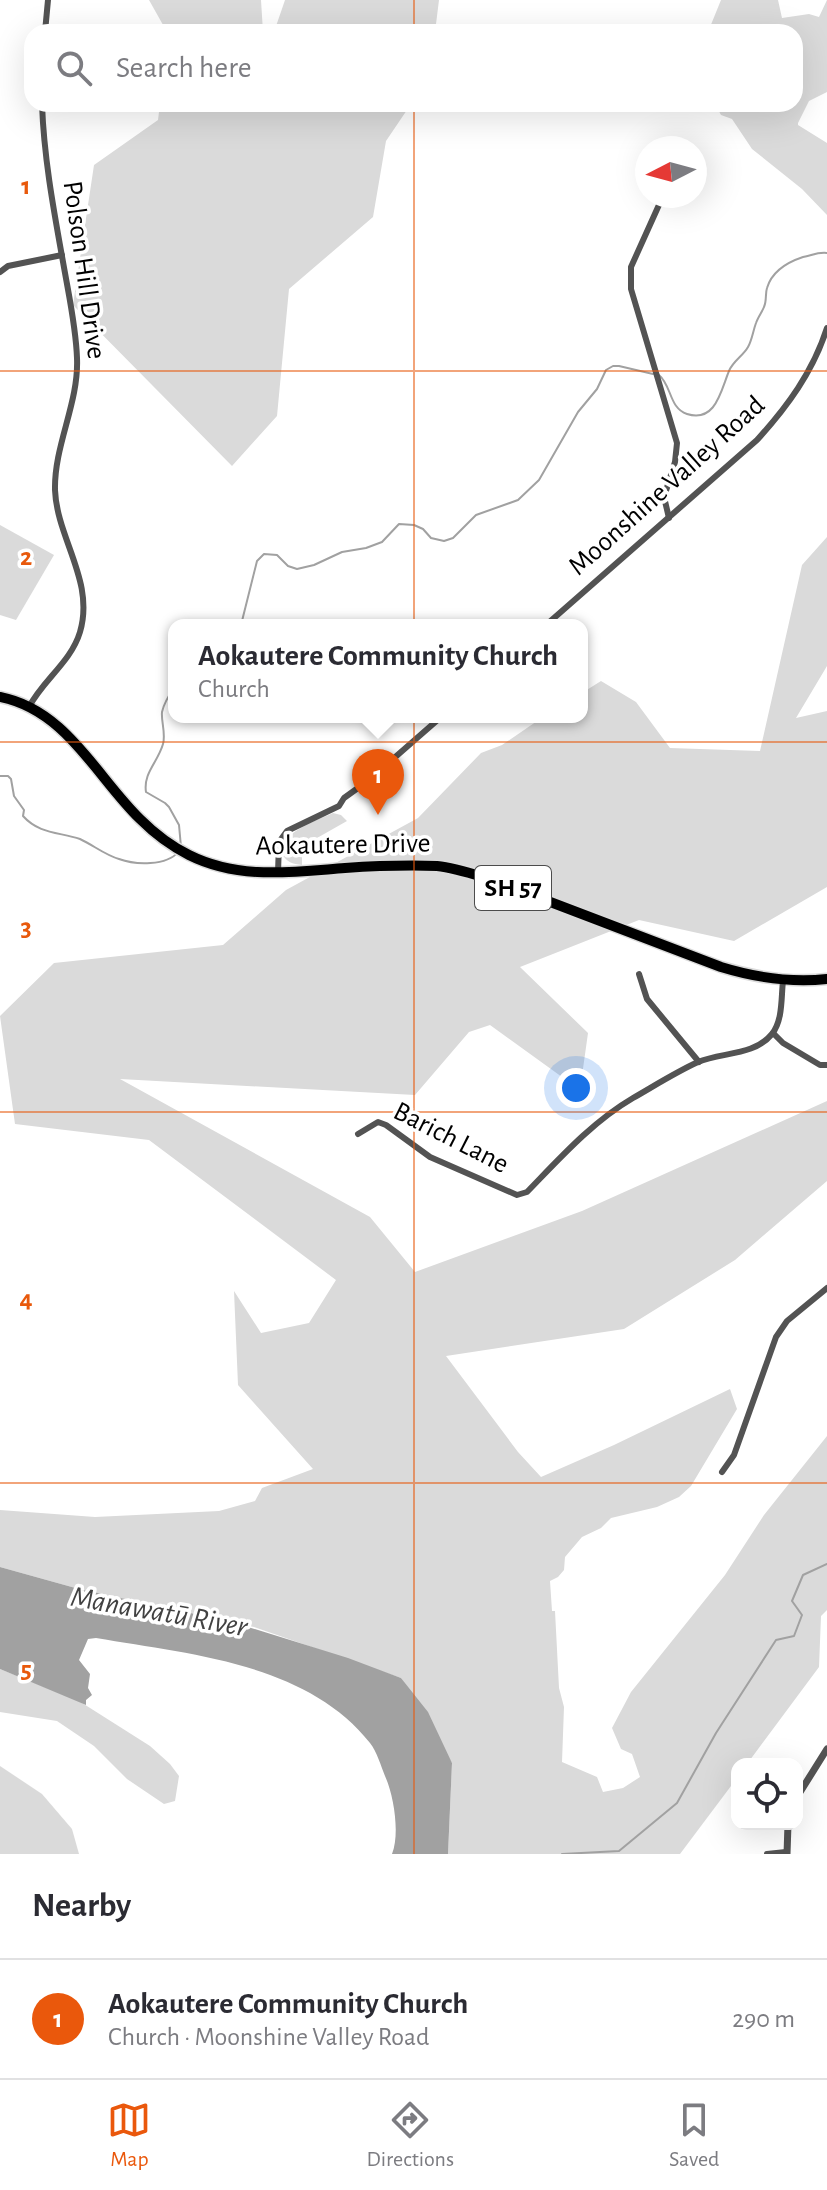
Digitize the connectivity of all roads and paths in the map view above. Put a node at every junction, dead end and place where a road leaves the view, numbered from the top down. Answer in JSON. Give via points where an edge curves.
{"nodes":[{"id":1,"x":48,"y":0,"type":"edge"},
{"id":2,"x":46,"y":24,"type":"edge"},
{"id":3,"x":43,"y":112,"type":"edge"},
{"id":4,"x":658,"y":208,"type":"edge"},
{"id":5,"x":62,"y":255,"type":"junction"},
{"id":6,"x":0,"y":272,"type":"edge"},
{"id":7,"x":827,"y":328,"type":"edge"},
{"id":8,"x":669,"y":518,"type":"junction"},
{"id":9,"x":553,"y":619,"type":"edge"},
{"id":10,"x":0,"y":697,"type":"edge"},
{"id":11,"x":29,"y":707,"type":"junction"},
{"id":12,"x":434,"y":723,"type":"edge"},
{"id":13,"x":278,"y":873,"type":"junction"},
{"id":14,"x":639,"y":974,"type":"dead end"},
{"id":15,"x":827,"y":979,"type":"edge"},
{"id":16,"x":783,"y":981,"type":"junction"},
{"id":17,"x":773,"y":1033,"type":"junction"},
{"id":18,"x":699,"y":1062,"type":"junction"},
{"id":19,"x":827,"y":1065,"type":"edge"},
{"id":20,"x":358,"y":1134,"type":"dead end"},
{"id":21,"x":827,"y":1288,"type":"edge"},
{"id":22,"x":722,"y":1472,"type":"dead end"},
{"id":23,"x":827,"y":1749,"type":"edge"},
{"id":24,"x":803,"y":1787,"type":"edge"},
{"id":25,"x":788,"y":1830,"type":"edge"},
{"id":26,"x":787,"y":1853,"type":"edge"},
{"id":27,"x":767,"y":1854,"type":"edge"}],
"edges":[{"from":1,"to":2,"type":"street"},
{"from":3,"to":5,"type":"street","name":"Polson Hill Drive"},
{"from":4,"to":8,"type":"street","via":[[630,272],[677,443],[664,497]]},
{"from":5,"to":6,"type":"street"},
{"from":5,"to":11,"type":"street","name":"Polson Hill Drive","via":[[78,361],[55,489],[85,607],[71,654]]},
{"from":7,"to":8,"type":"street","name":"Moonshine Valley Road","via":[[807,375],[783,412]]},
{"from":8,"to":9,"type":"street","name":"Moonshine Valley Road"},
{"from":10,"to":11,"type":"highway","name":"Aokautere Drive","number":"SH 57"},
{"from":11,"to":13,"type":"highway","name":"Aokautere Drive","number":"SH 57","via":[[68,736],[139,819],[173,846],[235,870]]},
{"from":12,"to":13,"type":"street","via":[[339,806],[287,831],[279,842]]},
{"from":13,"to":16,"type":"highway","name":"Aokautere Drive","number":"SH 57","via":[[438,866],[460,870],[721,967]]},
{"from":14,"to":18,"type":"street","via":[[647,999]]},
{"from":15,"to":16,"type":"highway","name":"Aokautere Drive","number":"SH 57"},
{"from":16,"to":17,"type":"street"},
{"from":17,"to":18,"type":"street","via":[[747,1050]]},
{"from":17,"to":19,"type":"street"},
{"from":18,"to":20,"type":"street","name":"Barich Lane","via":[[590,1128],[527,1192],[517,1195],[430,1157],[386,1125],[378,1122]]},
{"from":21,"to":22,"type":"street","via":[[776,1337],[734,1455]]},
{"from":23,"to":24,"type":"street"},
{"from":25,"to":26,"type":"street"},
{"from":26,"to":27,"type":"street"}]}
